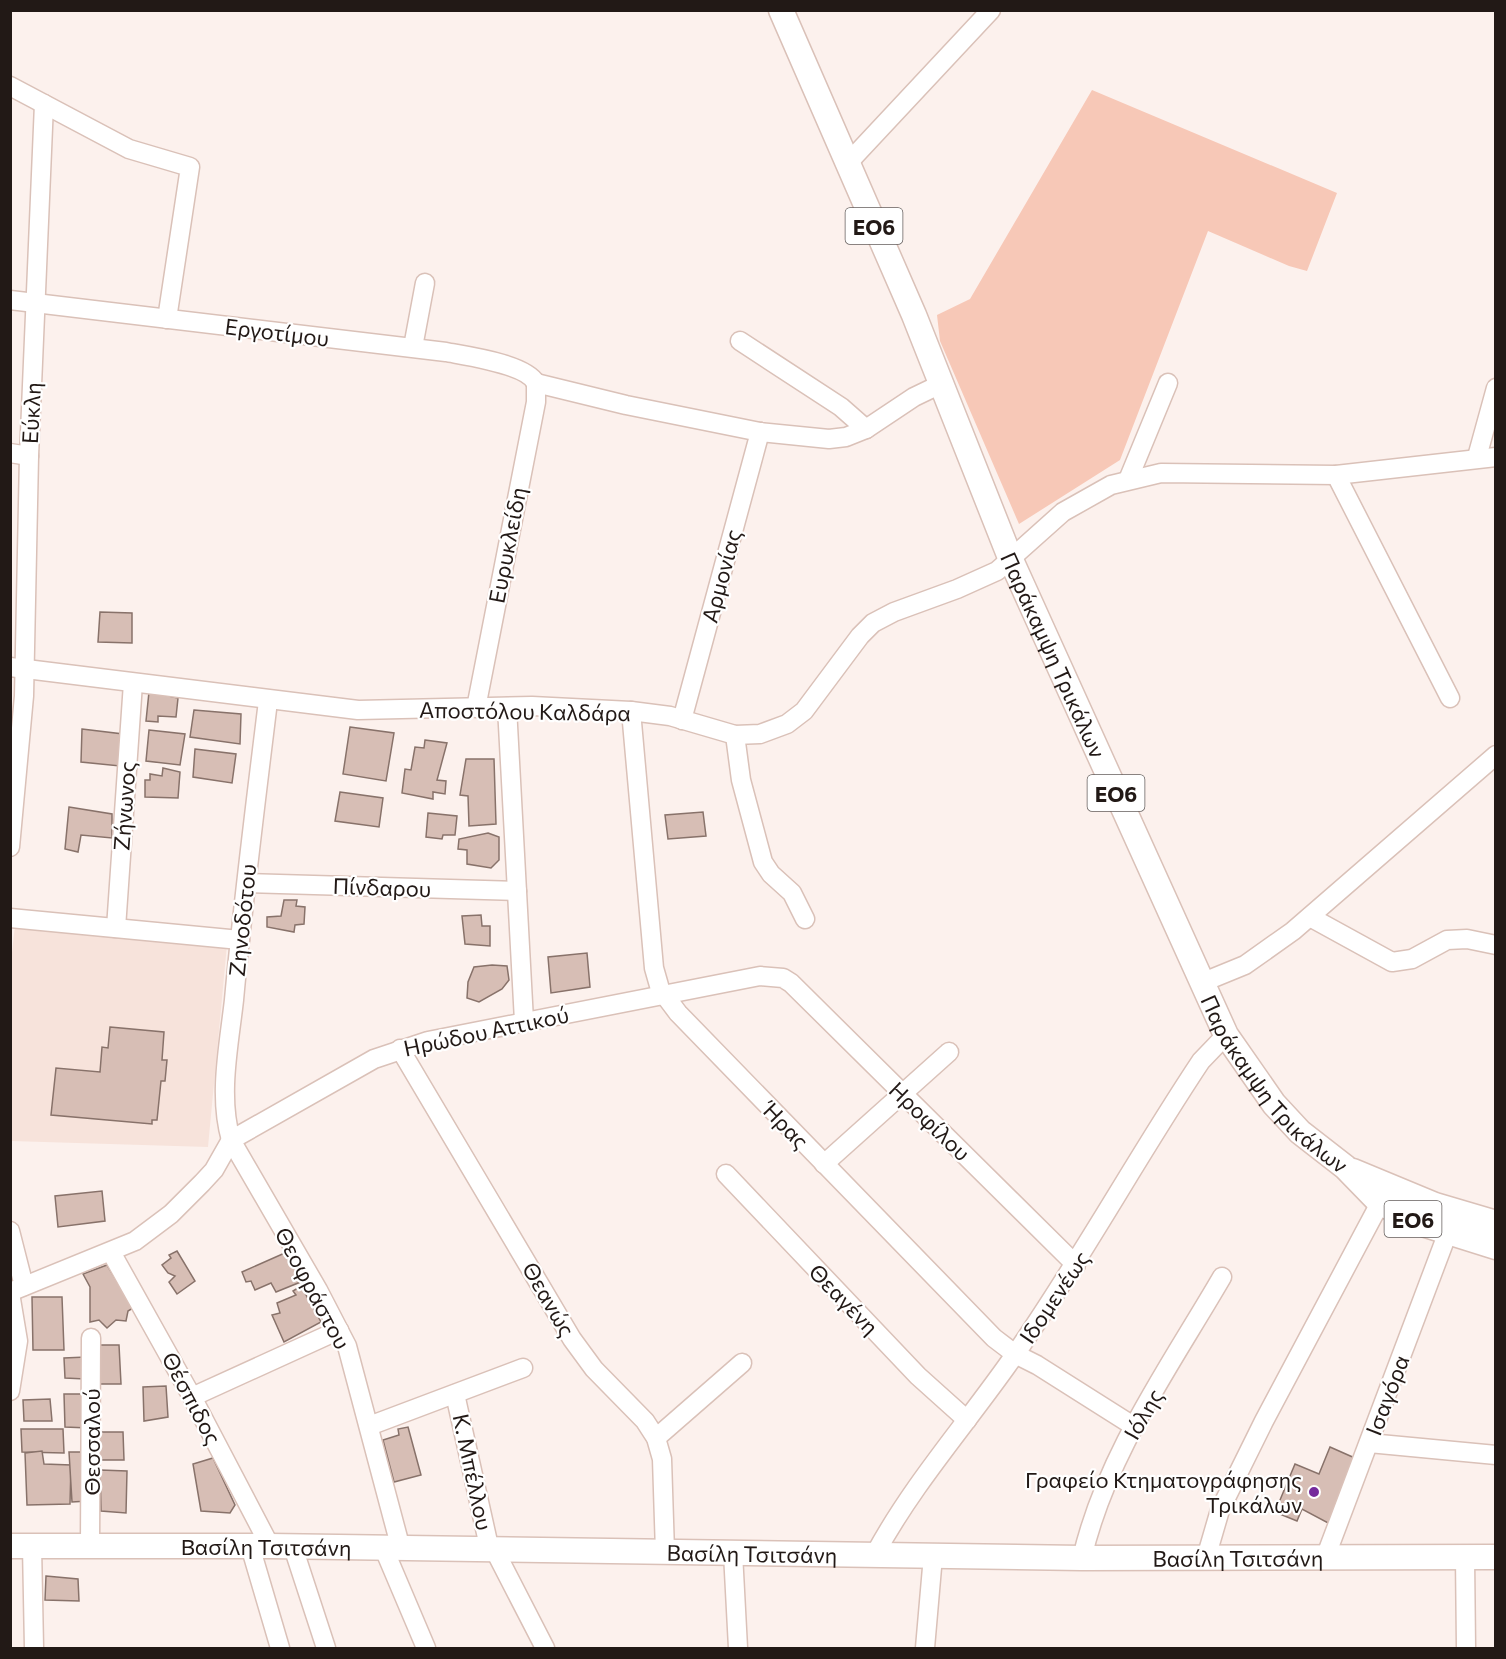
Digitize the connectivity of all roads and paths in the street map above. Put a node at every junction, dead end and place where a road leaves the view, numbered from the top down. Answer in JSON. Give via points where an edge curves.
{"nodes":[{"id":1,"x":781,"y":10,"type":"edge"},
{"id":2,"x":991,"y":10,"type":"edge"},
{"id":3,"x":10,"y":86,"type":"edge"},
{"id":4,"x":44,"y":105,"type":"junction"},
{"id":5,"x":847,"y":164,"type":"junction"},
{"id":6,"x":425,"y":283,"type":"dead end"},
{"id":7,"x":10,"y":300,"type":"edge"},
{"id":8,"x":37,"y":303,"type":"junction"},
{"id":9,"x":167,"y":319,"type":"junction"},
{"id":10,"x":740,"y":341,"type":"dead end"},
{"id":11,"x":413,"y":347,"type":"junction"},
{"id":12,"x":1168,"y":382,"type":"dead end"},
{"id":13,"x":536,"y":383,"type":"junction"},
{"id":14,"x":941,"y":384,"type":"junction"},
{"id":15,"x":1496,"y":388,"type":"edge"},
{"id":16,"x":866,"y":429,"type":"junction"},
{"id":17,"x":760,"y":432,"type":"junction"},
{"id":18,"x":10,"y":453,"type":"edge"},
{"id":19,"x":29,"y":456,"type":"junction"},
{"id":20,"x":1486,"y":457,"type":"edge"},
{"id":21,"x":1336,"y":475,"type":"junction"},
{"id":22,"x":1128,"y":480,"type":"junction"},
{"id":23,"x":1011,"y":560,"type":"junction"},
{"id":24,"x":18,"y":668,"type":"edge"},
{"id":25,"x":133,"y":683,"type":"junction"},
{"id":26,"x":1450,"y":698,"type":"dead end"},
{"id":27,"x":268,"y":700,"type":"junction"},
{"id":28,"x":507,"y":707,"type":"junction"},
{"id":29,"x":476,"y":708,"type":"junction"},
{"id":30,"x":631,"y":711,"type":"junction"},
{"id":31,"x":682,"y":720,"type":"junction"},
{"id":32,"x":735,"y":735,"type":"junction"},
{"id":33,"x":1496,"y":755,"type":"edge"},
{"id":34,"x":10,"y":847,"type":"edge"},
{"id":35,"x":246,"y":883,"type":"junction"},
{"id":36,"x":517,"y":891,"type":"junction"},
{"id":37,"x":1310,"y":917,"type":"junction"},
{"id":38,"x":10,"y":918,"type":"edge"},
{"id":39,"x":805,"y":919,"type":"dead end"},
{"id":40,"x":116,"y":928,"type":"junction"},
{"id":41,"x":240,"y":940,"type":"junction"},
{"id":42,"x":1496,"y":945,"type":"edge"},
{"id":43,"x":783,"y":978,"type":"joint"},
{"id":44,"x":1201,"y":983,"type":"junction"},
{"id":45,"x":664,"y":995,"type":"junction"},
{"id":46,"x":524,"y":1021,"type":"junction"},
{"id":47,"x":1226,"y":1035,"type":"junction"},
{"id":48,"x":400,"y":1049,"type":"junction"},
{"id":49,"x":949,"y":1052,"type":"dead end"},
{"id":50,"x":902,"y":1094,"type":"junction"},
{"id":51,"x":231,"y":1140,"type":"junction"},
{"id":52,"x":824,"y":1164,"type":"junction"},
{"id":53,"x":1345,"y":1167,"type":"junction"},
{"id":54,"x":726,"y":1174,"type":"dead end"},
{"id":55,"x":1380,"y":1203,"type":"junction"},
{"id":56,"x":1496,"y":1223,"type":"edge"},
{"id":57,"x":10,"y":1231,"type":"edge"},
{"id":58,"x":1448,"y":1232,"type":"junction"},
{"id":59,"x":1496,"y":1247,"type":"edge"},
{"id":60,"x":111,"y":1252,"type":"junction"},
{"id":61,"x":1076,"y":1265,"type":"junction"},
{"id":62,"x":1222,"y":1277,"type":"dead end"},
{"id":63,"x":15,"y":1291,"type":"edge"},
{"id":64,"x":339,"y":1330,"type":"junction"},
{"id":65,"x":91,"y":1338,"type":"dead end"},
{"id":66,"x":1016,"y":1354,"type":"junction"},
{"id":67,"x":742,"y":1363,"type":"dead end"},
{"id":68,"x":523,"y":1368,"type":"dead end"},
{"id":69,"x":10,"y":1391,"type":"edge"},
{"id":70,"x":455,"y":1394,"type":"junction"},
{"id":71,"x":192,"y":1397,"type":"junction"},
{"id":72,"x":967,"y":1420,"type":"junction"},
{"id":73,"x":369,"y":1426,"type":"junction"},
{"id":74,"x":1135,"y":1427,"type":"junction"},
{"id":75,"x":656,"y":1438,"type":"junction"},
{"id":76,"x":1369,"y":1443,"type":"junction"},
{"id":77,"x":1496,"y":1455,"type":"edge"},
{"id":78,"x":21,"y":1546,"type":"edge"},
{"id":79,"x":90,"y":1546,"type":"junction"},
{"id":80,"x":271,"y":1546,"type":"junction"},
{"id":81,"x":393,"y":1549,"type":"junction"},
{"id":82,"x":493,"y":1551,"type":"junction"},
{"id":83,"x":665,"y":1552,"type":"junction"},
{"id":84,"x":733,"y":1553,"type":"junction"},
{"id":85,"x":875,"y":1554,"type":"junction"},
{"id":86,"x":933,"y":1556,"type":"junction"},
{"id":87,"x":1082,"y":1558,"type":"junction"},
{"id":88,"x":1206,"y":1558,"type":"junction"},
{"id":89,"x":1325,"y":1558,"type":"junction"},
{"id":90,"x":1487,"y":1560,"type":"edge"},
{"id":91,"x":34,"y":1648,"type":"edge"},
{"id":92,"x":280,"y":1648,"type":"edge"},
{"id":93,"x":326,"y":1648,"type":"edge"},
{"id":94,"x":426,"y":1648,"type":"edge"},
{"id":95,"x":545,"y":1648,"type":"edge"},
{"id":96,"x":738,"y":1648,"type":"edge"},
{"id":97,"x":925,"y":1648,"type":"edge"},
{"id":98,"x":1466,"y":1648,"type":"edge"}],
"edges":[{"from":1,"to":5,"type":"main road","name":"Παράκαμψη Τρικάλων","number":"ΕΟ6"},
{"from":2,"to":5,"type":"street"},
{"from":3,"to":4,"type":"street"},
{"from":4,"to":8,"type":"street","name":"Εύκλη"},
{"from":4,"to":9,"type":"street","via":[[129,150],[190,167]]},
{"from":5,"to":14,"type":"main road","name":"Παράκαμψη Τρικάλων","number":"ΕΟ6"},
{"from":6,"to":11,"type":"street"},
{"from":7,"to":8,"type":"street","name":"Εργοτίμου"},
{"from":8,"to":9,"type":"street","name":"Εργοτίμου"},
{"from":8,"to":19,"type":"street","name":"Εύκλη"},
{"from":9,"to":11,"type":"street","name":"Εργοτίμου"},
{"from":10,"to":16,"type":"street","via":[[841,407]]},
{"from":11,"to":13,"type":"street","name":"Εργοτίμου","via":[[497,363],[529,375]]},
{"from":12,"to":22,"type":"street"},
{"from":13,"to":17,"type":"street","name":"Εργοτίμου"},
{"from":13,"to":29,"type":"street","name":"Ευρυκλείδη","via":[[536,402]]},
{"from":14,"to":16,"type":"street","name":"Εργοτίμου"},
{"from":14,"to":23,"type":"main road","name":"Παράκαμψη Τρικάλων","number":"ΕΟ6"},
{"from":15,"to":20,"type":"street"},
{"from":16,"to":17,"type":"street","name":"Εργοτίμου","via":[[829,439]]},
{"from":17,"to":31,"type":"street","name":"Αρμονίας"},
{"from":18,"to":19,"type":"street"},
{"from":19,"to":24,"type":"street","name":"Εύκλη"},
{"from":20,"to":21,"type":"street","name":"Αποστόλου Καλδάρα"},
{"from":21,"to":22,"type":"street","name":"Αποστόλου Καλδάρα","via":[[1177,472]]},
{"from":21,"to":26,"type":"street"},
{"from":22,"to":23,"type":"street","name":"Αποστόλου Καλδάρα","via":[[1076,503]]},
{"from":23,"to":32,"type":"street","name":"Αποστόλου Καλδάρα","via":[[976,581],[873,623],[796,718],[770,732]]},
{"from":23,"to":44,"type":"main road","name":"Παράκαμψη Τρικάλων","number":"ΕΟ6"},
{"from":24,"to":25,"type":"street","name":"Αποστόλου Καλδάρα"},
{"from":24,"to":34,"type":"street","name":"Εύκλη"},
{"from":25,"to":27,"type":"street","name":"Αποστόλου Καλδάρα"},
{"from":25,"to":40,"type":"street","name":"Ζήνωνος"},
{"from":27,"to":29,"type":"street","name":"Αποστόλου Καλδάρα","via":[[358,710]]},
{"from":27,"to":35,"type":"street","name":"Ζηνοδότου"},
{"from":28,"to":29,"type":"street","name":"Αποστόλου Καλδάρα"},
{"from":28,"to":30,"type":"street","name":"Αποστόλου Καλδάρα"},
{"from":28,"to":36,"type":"street"},
{"from":30,"to":31,"type":"street","name":"Αποστόλου Καλδάρα"},
{"from":30,"to":45,"type":"street","name":"Ήρας","via":[[654,968]]},
{"from":31,"to":32,"type":"street","name":"Αποστόλου Καλδάρα"},
{"from":32,"to":39,"type":"street","via":[[741,780],[763,862],[792,892]]},
{"from":33,"to":37,"type":"street","via":[[1373,858]]},
{"from":35,"to":36,"type":"street","name":"Πίνδαρου"},
{"from":35,"to":41,"type":"street","name":"Ζηνοδότου"},
{"from":36,"to":46,"type":"street"},
{"from":37,"to":42,"type":"street","via":[[1392,962],[1412,958],[1447,940],[1467,939]]},
{"from":37,"to":44,"type":"street","via":[[1245,965]]},
{"from":38,"to":40,"type":"street"},
{"from":40,"to":41,"type":"street"},
{"from":41,"to":51,"type":"street","name":"Ζηνοδότου","via":[[225,1087]]},
{"from":43,"to":45,"type":"street","name":"Ηρώδου Αττικού","via":[[753,976]]},
{"from":43,"to":50,"type":"street","name":"Ηροφίλου"},
{"from":44,"to":47,"type":"main road","name":"Παράκαμψη Τρικάλων","number":"ΕΟ6"},
{"from":45,"to":46,"type":"street","name":"Ηρώδου Αττικού"},
{"from":45,"to":52,"type":"street","name":"Ήρας"},
{"from":46,"to":48,"type":"street","name":"Ηρώδου Αττικού"},
{"from":47,"to":53,"type":"main road","name":"Παράκαμψη Τρικάλων","number":"ΕΟ6","via":[[1274,1104],[1300,1132]]},
{"from":47,"to":61,"type":"street","name":"Ιδομενέως","via":[[1188,1080]]},
{"from":48,"to":51,"type":"street","name":"Ηρώδου Αττικού","via":[[349,1071]]},
{"from":48,"to":75,"type":"street","name":"Θεανώς","via":[[572,1339]]},
{"from":49,"to":50,"type":"street"},
{"from":50,"to":52,"type":"street"},
{"from":50,"to":61,"type":"street","name":"Ηροφίλου"},
{"from":51,"to":60,"type":"street","via":[[214,1170],[171,1215],[135,1241]]},
{"from":51,"to":64,"type":"street","name":"Θεοφράστου"},
{"from":52,"to":66,"type":"street","name":"Ήρας","via":[[979,1324]]},
{"from":53,"to":55,"type":"main road","name":"Παράκαμψη Τρικάλων","number":"ΕΟ6"},
{"from":53,"to":56,"type":"main road","number":"ΕΟ6","via":[[1435,1205]]},
{"from":54,"to":72,"type":"street","name":"Θεαγένη","via":[[910,1367]]},
{"from":55,"to":58,"type":"main road","name":"Παράκαμψη Τρικάλων","number":"ΕΟ6"},
{"from":55,"to":88,"type":"street","via":[[1220,1510]]},
{"from":57,"to":63,"type":"street"},
{"from":58,"to":59,"type":"main road","name":"Παράκαμψη Τρικάλων","number":"ΕΟ6"},
{"from":58,"to":76,"type":"street","name":"Ισαγόρα"},
{"from":60,"to":63,"type":"street"},
{"from":60,"to":71,"type":"street","name":"Θέσπιδος"},
{"from":61,"to":66,"type":"street","name":"Ιδομενέως"},
{"from":62,"to":74,"type":"street","name":"Ιόλης"},
{"from":63,"to":69,"type":"street","via":[[18,1341]]},
{"from":64,"to":71,"type":"street"},
{"from":64,"to":73,"type":"street","name":"Θεοφράστου"},
{"from":65,"to":79,"type":"street","name":"Θεσσαλού"},
{"from":66,"to":72,"type":"street","name":"Ιδομενέως"},
{"from":66,"to":74,"type":"street","name":"Ήρας"},
{"from":67,"to":75,"type":"street"},
{"from":68,"to":70,"type":"street"},
{"from":70,"to":73,"type":"street"},
{"from":70,"to":82,"type":"street","name":"Κ. Μπέλλου"},
{"from":71,"to":80,"type":"street","name":"Θέσπιδος"},
{"from":72,"to":85,"type":"street","name":"Ιδομενέως","via":[[916,1488]]},
{"from":73,"to":81,"type":"street","name":"Θεοφράστου"},
{"from":74,"to":87,"type":"street","name":"Ιόλης","via":[[1099,1497]]},
{"from":75,"to":83,"type":"street","name":"Θεανώς","via":[[662,1459]]},
{"from":76,"to":77,"type":"street"},
{"from":76,"to":89,"type":"street","name":"Ισαγόρα"},
{"from":78,"to":79,"type":"main road","name":"Βασίλη Τσιτσάνη"},
{"from":78,"to":91,"type":"street"},
{"from":79,"to":80,"type":"main road","name":"Βασίλη Τσιτσάνη"},
{"from":80,"to":81,"type":"main road","name":"Βασίλη Τσιτσάνη"},
{"from":80,"to":92,"type":"street"},
{"from":80,"to":93,"type":"street"},
{"from":81,"to":82,"type":"main road","name":"Βασίλη Τσιτσάνη"},
{"from":81,"to":94,"type":"street","name":"Θεοφράστου"},
{"from":82,"to":83,"type":"main road","name":"Βασίλη Τσιτσάνη"},
{"from":82,"to":95,"type":"street","name":"Κ. Μπέλλου"},
{"from":83,"to":84,"type":"main road","name":"Βασίλη Τσιτσάνη"},
{"from":84,"to":85,"type":"main road","name":"Βασίλη Τσιτσάνη"},
{"from":84,"to":96,"type":"street"},
{"from":85,"to":86,"type":"main road","name":"Βασίλη Τσιτσάνη"},
{"from":86,"to":87,"type":"main road","name":"Βασίλη Τσιτσάνη"},
{"from":86,"to":97,"type":"street"},
{"from":87,"to":88,"type":"main road","name":"Βασίλη Τσιτσάνη"},
{"from":88,"to":89,"type":"main road","name":"Βασίλη Τσιτσάνη"},
{"from":89,"to":90,"type":"main road","name":"Βασίλη Τσιτσάνη"},
{"from":90,"to":98,"type":"street"}]}
